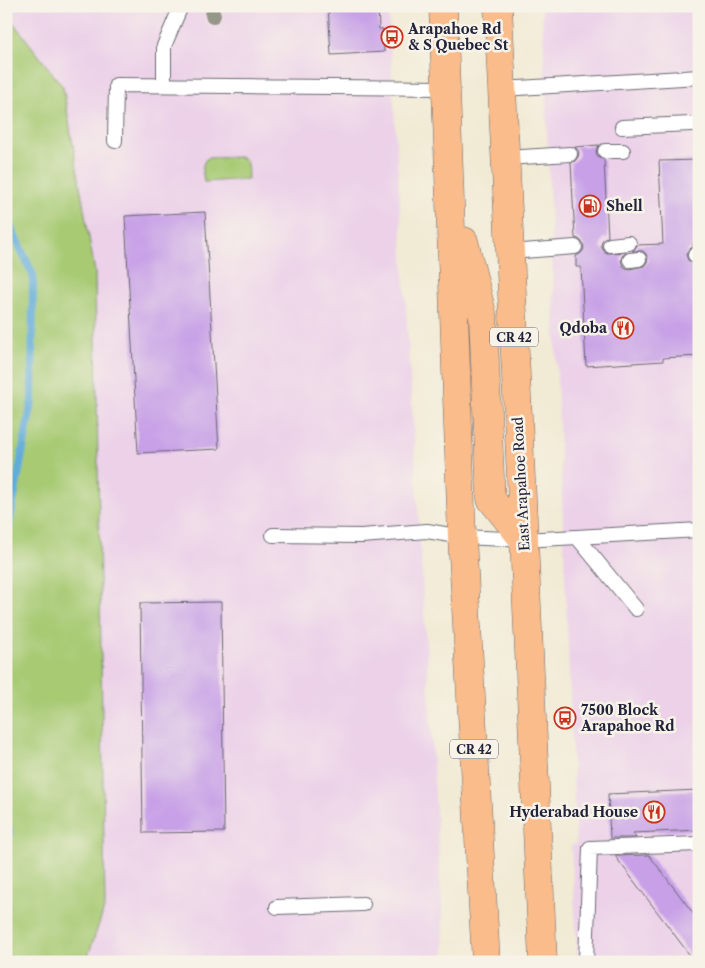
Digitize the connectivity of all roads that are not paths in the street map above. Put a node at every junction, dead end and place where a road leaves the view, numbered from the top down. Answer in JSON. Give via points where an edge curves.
{"nodes":[{"id":1,"x":181,"y":6,"type":"edge"},
{"id":2,"x":443,"y":6,"type":"edge"},
{"id":3,"x":498,"y":6,"type":"edge"},
{"id":4,"x":699,"y":77,"type":"edge"},
{"id":5,"x":164,"y":86,"type":"junction"},
{"id":6,"x":446,"y":88,"type":"junction"},
{"id":7,"x":502,"y":89,"type":"junction"},
{"id":8,"x":699,"y":124,"type":"edge"},
{"id":9,"x":622,"y":127,"type":"dead end"},
{"id":10,"x":115,"y":142,"type":"dead end"},
{"id":11,"x":623,"y":150,"type":"dead end"},
{"id":12,"x":605,"y":152,"type":"dead end"},
{"id":13,"x":570,"y":154,"type":"dead end"},
{"id":14,"x":506,"y":158,"type":"junction"},
{"id":15,"x":450,"y":186,"type":"junction"},
{"id":16,"x":629,"y":243,"type":"dead end"},
{"id":17,"x":610,"y":245,"type":"dead end"},
{"id":18,"x":575,"y":247,"type":"dead end"},
{"id":19,"x":510,"y":252,"type":"junction"},
{"id":20,"x":699,"y":530,"type":"edge"},
{"id":21,"x":273,"y":535,"type":"dead end"},
{"id":22,"x":462,"y":537,"type":"junction"},
{"id":23,"x":577,"y":537,"type":"junction"},
{"id":24,"x":524,"y":540,"type":"junction"},
{"id":25,"x":636,"y":609,"type":"dead end"},
{"id":26,"x":699,"y":844,"type":"edge"},
{"id":27,"x":363,"y":904,"type":"dead end"},
{"id":28,"x":277,"y":907,"type":"dead end"},
{"id":29,"x":486,"y":962,"type":"edge"},
{"id":30,"x":542,"y":962,"type":"edge"},
{"id":31,"x":586,"y":962,"type":"edge"}],
"edges":[{"from":1,"to":5,"type":"lane","via":[[164,46]]},
{"from":2,"to":6,"type":"main road","number":"CR 42"},
{"from":3,"to":7,"type":"main road","name":"East Arapahoe Road","number":"CR 42"},
{"from":4,"to":7,"type":"lane"},
{"from":5,"to":6,"type":"lane"},
{"from":5,"to":10,"type":"lane","via":[[116,85]]},
{"from":6,"to":15,"type":"main road","number":"CR 42"},
{"from":7,"to":14,"type":"main road","name":"East Arapahoe Road","number":"CR 42"},
{"from":8,"to":9,"type":"lane"},
{"from":11,"to":12,"type":"lane"},
{"from":13,"to":14,"type":"lane"},
{"from":14,"to":19,"type":"main road","name":"East Arapahoe Road","number":"CR 42"},
{"from":15,"to":22,"type":"main road","number":"CR 42"},
{"from":15,"to":24,"type":"main road","via":[[482,317],[491,498]]},
{"from":16,"to":17,"type":"lane"},
{"from":18,"to":19,"type":"lane"},
{"from":19,"to":24,"type":"main road","name":"East Arapahoe Road","number":"CR 42"},
{"from":20,"to":23,"type":"lane"},
{"from":21,"to":22,"type":"lane","via":[[360,536],[427,531]]},
{"from":22,"to":24,"type":"lane"},
{"from":22,"to":29,"type":"main road","number":"CR 42"},
{"from":23,"to":24,"type":"lane"},
{"from":23,"to":25,"type":"lane"},
{"from":24,"to":30,"type":"main road","name":"East Arapahoe Road","number":"CR 42"},
{"from":26,"to":31,"type":"lane","via":[[590,848]]},
{"from":27,"to":28,"type":"lane"}]}
